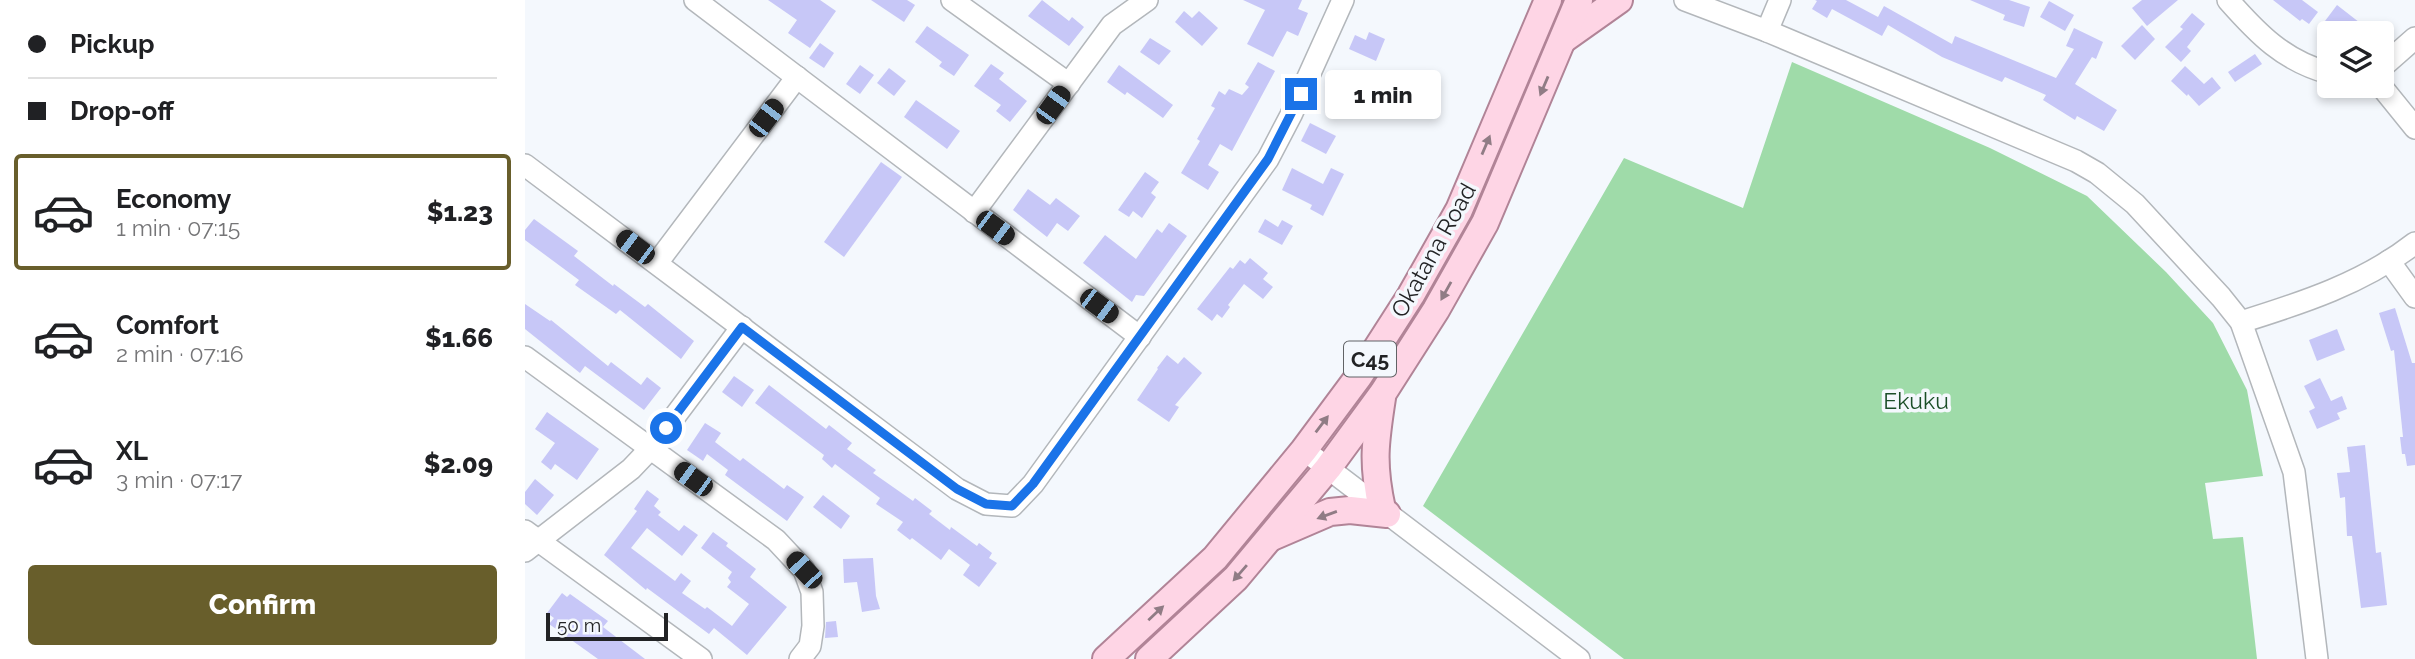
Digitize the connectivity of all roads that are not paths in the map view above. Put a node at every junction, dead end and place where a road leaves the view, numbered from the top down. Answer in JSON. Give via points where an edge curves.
{"nodes":[{"id":1,"x":695,"y":0,"type":"edge"},
{"id":2,"x":952,"y":0,"type":"edge"},
{"id":3,"x":1147,"y":0,"type":"edge"},
{"id":4,"x":1343,"y":0,"type":"edge"},
{"id":5,"x":1531,"y":0,"type":"edge"},
{"id":6,"x":1548,"y":0,"type":"edge"},
{"id":7,"x":1579,"y":0,"type":"edge"},
{"id":8,"x":1619,"y":0,"type":"edge"},
{"id":9,"x":1685,"y":0,"type":"edge"},
{"id":10,"x":1780,"y":0,"type":"edge"},
{"id":11,"x":2228,"y":0,"type":"edge"},
{"id":12,"x":1537,"y":28,"type":"junction"},
{"id":13,"x":1767,"y":31,"type":"junction"},
{"id":14,"x":2415,"y":38,"type":"edge"},
{"id":15,"x":1564,"y":39,"type":"junction"},
{"id":16,"x":2394,"y":56,"type":"edge"},
{"id":17,"x":2317,"y":70,"type":"edge"},
{"id":18,"x":797,"y":77,"type":"junction"},
{"id":19,"x":1069,"y":84,"type":"junction"},
{"id":20,"x":2391,"y":98,"type":"edge"},
{"id":21,"x":2415,"y":128,"type":"edge"},
{"id":22,"x":525,"y":165,"type":"edge"},
{"id":23,"x":974,"y":212,"type":"junction"},
{"id":24,"x":2415,"y":243,"type":"edge"},
{"id":25,"x":2389,"y":261,"type":"junction"},
{"id":26,"x":657,"y":263,"type":"junction"},
{"id":27,"x":2415,"y":297,"type":"edge"},
{"id":28,"x":2241,"y":322,"type":"junction"},
{"id":29,"x":742,"y":327,"type":"junction"},
{"id":30,"x":1140,"y":337,"type":"junction"},
{"id":31,"x":525,"y":357,"type":"edge"},
{"id":32,"x":1383,"y":393,"type":"junction"},
{"id":33,"x":651,"y":448,"type":"junction"},
{"id":34,"x":1304,"y":450,"type":"junction"},
{"id":35,"x":1328,"y":468,"type":"junction"},
{"id":36,"x":1385,"y":511,"type":"junction"},
{"id":37,"x":1269,"y":538,"type":"junction"},
{"id":38,"x":529,"y":541,"type":"edge"},
{"id":39,"x":701,"y":659,"type":"edge"},
{"id":40,"x":800,"y":659,"type":"edge"},
{"id":41,"x":1106,"y":659,"type":"edge"},
{"id":42,"x":1149,"y":659,"type":"edge"},
{"id":43,"x":1579,"y":659,"type":"edge"},
{"id":44,"x":2317,"y":659,"type":"edge"}],
"edges":[{"from":1,"to":18,"type":"street"},
{"from":2,"to":19,"type":"street"},
{"from":3,"to":19,"type":"street","via":[[1112,25]]},
{"from":4,"to":30,"type":"street","via":[[1268,159]]},
{"from":5,"to":12,"type":"main road"},
{"from":6,"to":12,"type":"main road","name":"Okatana Road","number":"C45"},
{"from":7,"to":15,"type":"main road","name":"Okatana Road","number":"C45"},
{"from":8,"to":15,"type":"main road"},
{"from":9,"to":13,"type":"street"},
{"from":10,"to":13,"type":"street"},
{"from":11,"to":17,"type":"street","via":[[2289,58]]},
{"from":34,"to":12,"type":"main road","name":"Okatana Road","number":"C45","one_way":true,"via":[[1359,376],[1459,210]]},
{"from":13,"to":28,"type":"street","via":[[2048,148],[2097,173],[2135,204]]},
{"from":14,"to":16,"type":"street"},
{"from":15,"to":32,"type":"main road","name":"Okatana Road","number":"C45","one_way":true,"via":[[1485,223]]},
{"from":18,"to":23,"type":"street"},
{"from":18,"to":26,"type":"street"},
{"from":19,"to":23,"type":"street"},
{"from":20,"to":21,"type":"street"},
{"from":22,"to":26,"type":"street"},
{"from":23,"to":30,"type":"street"},
{"from":24,"to":25,"type":"street"},
{"from":25,"to":27,"type":"street"},
{"from":25,"to":28,"type":"street","via":[[2317,297]]},
{"from":26,"to":29,"type":"street"},
{"from":28,"to":44,"type":"street","via":[[2294,472]]},
{"from":29,"to":30,"type":"street","via":[[957,489],[986,504],[1012,506]]},
{"from":29,"to":33,"type":"street"},
{"from":31,"to":33,"type":"street"},
{"from":32,"to":35,"type":"main road","name":"Okatana Road","number":"C45"},
{"from":32,"to":36,"type":"main road","via":[[1374,446],[1375,476]]},
{"from":33,"to":38,"type":"street","via":[[631,469]]},
{"from":33,"to":40,"type":"street","via":[[776,540],[804,570],[812,592],[813,625],[810,646]]},
{"from":34,"to":35,"type":"street"},
{"from":41,"to":34,"type":"main road","name":"Okatana Road","number":"C45","one_way":true,"via":[[1215,558]]},
{"from":35,"to":36,"type":"street"},
{"from":35,"to":37,"type":"main road","name":"Okatana Road","number":"C45"},
{"from":36,"to":37,"type":"main road","one_way":true,"via":[[1330,513]]},
{"from":36,"to":43,"type":"street"},
{"from":37,"to":42,"type":"main road","name":"Okatana Road","number":"C45","one_way":true,"via":[[1236,578]]},
{"from":38,"to":39,"type":"street"}]}
